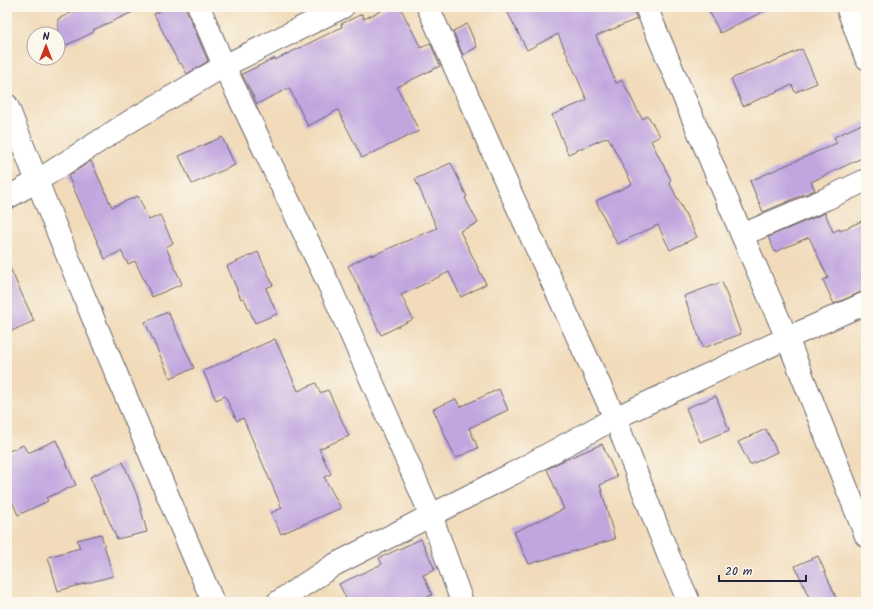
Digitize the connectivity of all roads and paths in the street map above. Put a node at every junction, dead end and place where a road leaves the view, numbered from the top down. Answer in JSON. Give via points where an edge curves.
{"nodes":[{"id":1,"x":199,"y":7,"type":"edge"},
{"id":2,"x":343,"y":7,"type":"edge"},
{"id":3,"x":428,"y":7,"type":"edge"},
{"id":4,"x":646,"y":7,"type":"edge"},
{"id":5,"x":847,"y":7,"type":"edge"},
{"id":6,"x":866,"y":58,"type":"edge"},
{"id":7,"x":224,"y":66,"type":"junction"},
{"id":8,"x":7,"y":104,"type":"edge"},
{"id":9,"x":866,"y":180,"type":"edge"},
{"id":10,"x":37,"y":181,"type":"junction"},
{"id":11,"x":7,"y":198,"type":"edge"},
{"id":12,"x":742,"y":235,"type":"junction"},
{"id":13,"x":866,"y":303,"type":"edge"},
{"id":14,"x":787,"y":338,"type":"junction"},
{"id":15,"x":615,"y":418,"type":"junction"},
{"id":16,"x":431,"y":515,"type":"junction"},
{"id":17,"x":866,"y":536,"type":"edge"},
{"id":18,"x":213,"y":602,"type":"edge"},
{"id":19,"x":278,"y":602,"type":"edge"},
{"id":20,"x":462,"y":602,"type":"edge"},
{"id":21,"x":689,"y":602,"type":"edge"}],
"edges":[{"from":1,"to":7,"type":"street"},
{"from":2,"to":7,"type":"street"},
{"from":3,"to":15,"type":"street"},
{"from":4,"to":12,"type":"street"},
{"from":5,"to":6,"type":"street"},
{"from":7,"to":10,"type":"street","via":[[129,122]]},
{"from":7,"to":16,"type":"street","via":[[330,287]]},
{"from":8,"to":10,"type":"street"},
{"from":9,"to":12,"type":"street"},
{"from":10,"to":11,"type":"street"},
{"from":10,"to":18,"type":"street"},
{"from":12,"to":14,"type":"street"},
{"from":13,"to":14,"type":"street"},
{"from":14,"to":15,"type":"street"},
{"from":14,"to":17,"type":"street"},
{"from":15,"to":16,"type":"street"},
{"from":15,"to":21,"type":"street"},
{"from":16,"to":19,"type":"street","via":[[334,565]]},
{"from":16,"to":20,"type":"street"}]}
